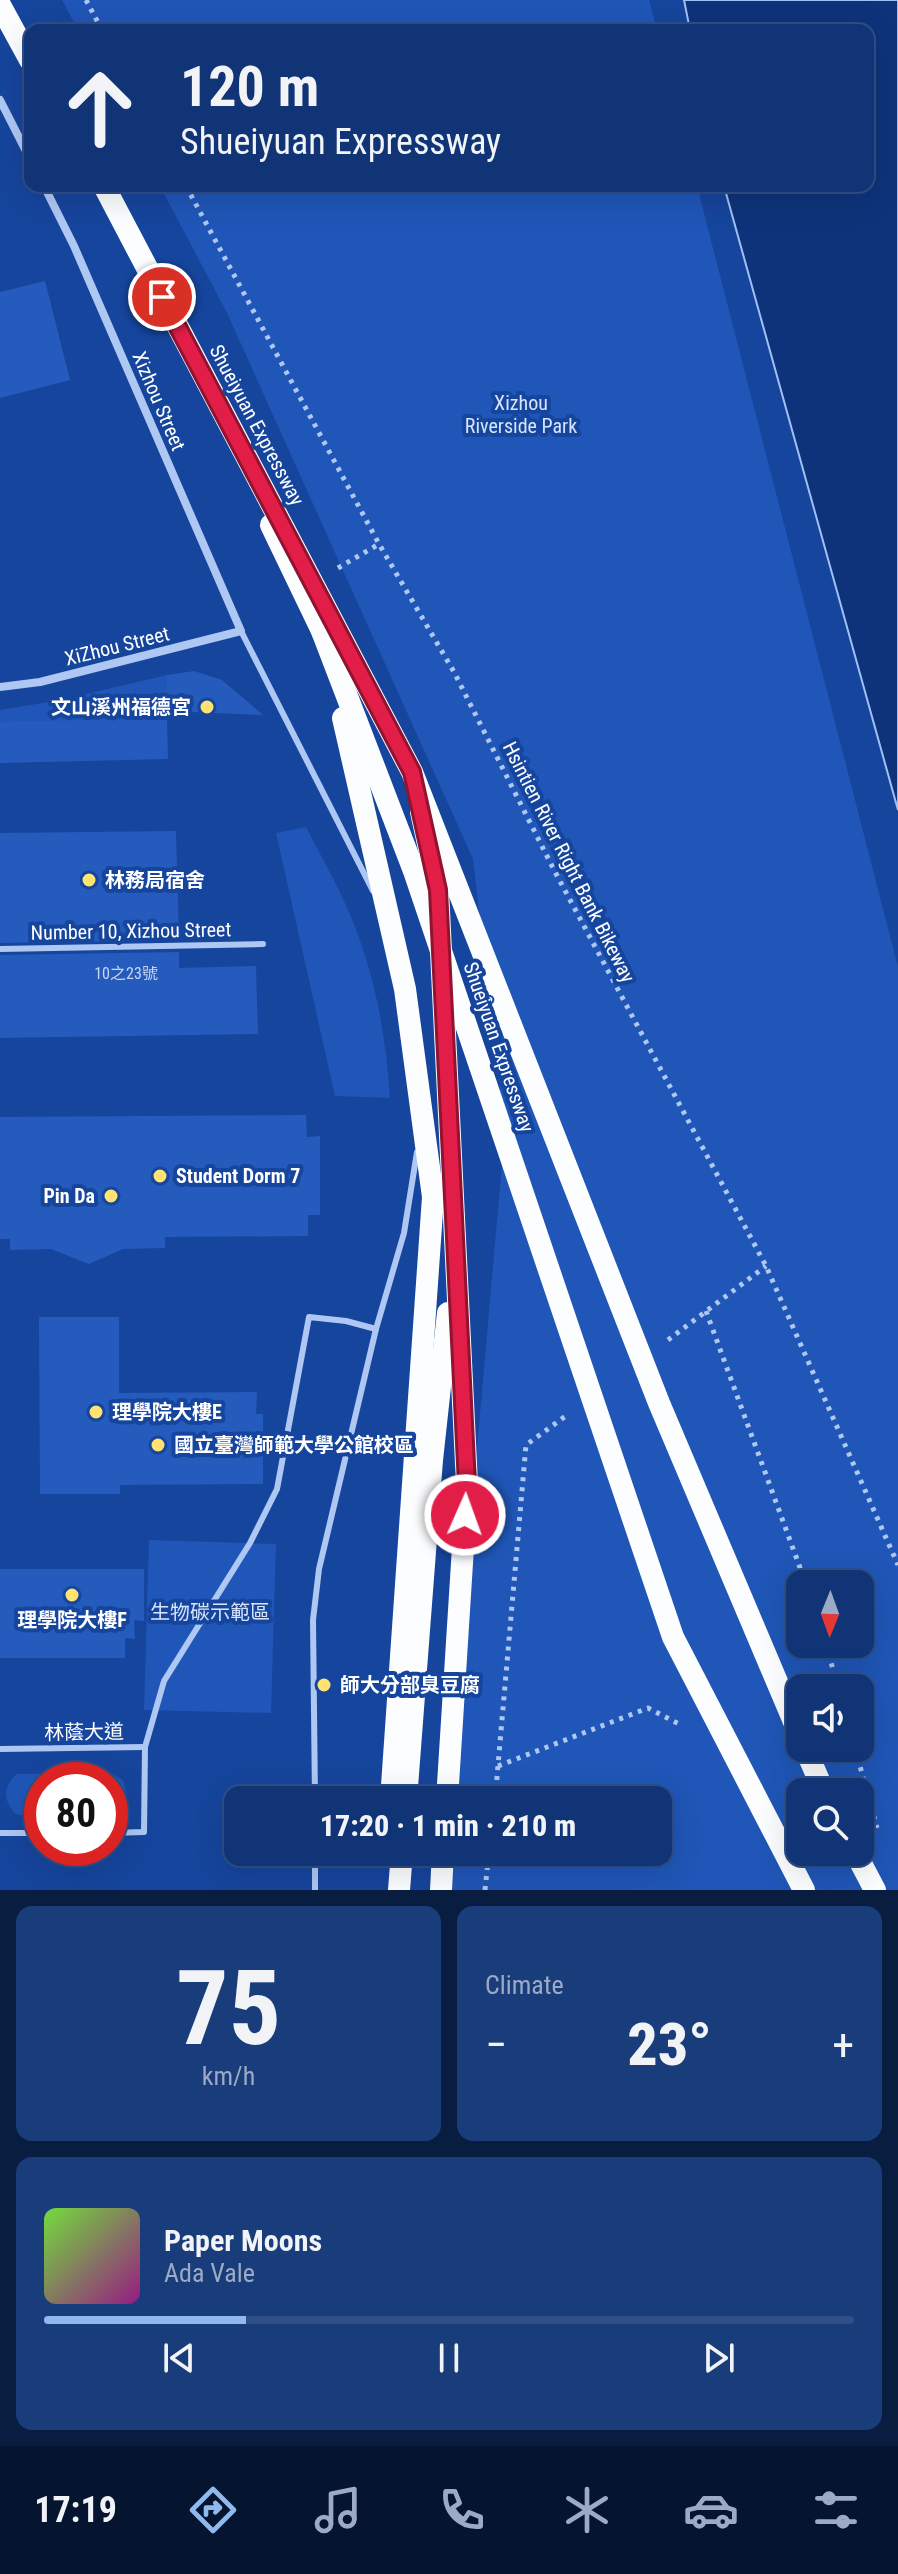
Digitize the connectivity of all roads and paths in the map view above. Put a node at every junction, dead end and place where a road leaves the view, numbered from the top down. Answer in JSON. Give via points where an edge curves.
{"nodes":[{"id":1,"x":86,"y":0,"type":"edge"},
{"id":2,"x":1,"y":2,"type":"edge"},
{"id":3,"x":99,"y":24,"type":"edge"},
{"id":4,"x":24,"y":38,"type":"edge"},
{"id":5,"x":24,"y":48,"type":"edge"},
{"id":6,"x":0,"y":100,"type":"edge"},
{"id":7,"x":24,"y":147,"type":"edge"},
{"id":8,"x":47,"y":192,"type":"edge"},
{"id":9,"x":101,"y":192,"type":"edge"},
{"id":10,"x":107,"y":192,"type":"edge"},
{"id":11,"x":189,"y":192,"type":"edge"},
{"id":12,"x":379,"y":544,"type":"junction"},
{"id":13,"x":328,"y":574,"type":"dead end"},
{"id":14,"x":241,"y":631,"type":"junction"},
{"id":15,"x":322,"y":631,"type":"junction"},
{"id":16,"x":0,"y":687,"type":"edge"},
{"id":17,"x":412,"y":772,"type":"junction"},
{"id":18,"x":263,"y":944,"type":"dead end"},
{"id":19,"x":0,"y":949,"type":"edge"},
{"id":20,"x":456,"y":1240,"type":"junction"},
{"id":21,"x":766,"y":1266,"type":"junction"},
{"id":22,"x":706,"y":1311,"type":"junction"},
{"id":23,"x":376,"y":1329,"type":"junction"},
{"id":24,"x":658,"y":1347,"type":"dead end"},
{"id":25,"x":574,"y":1409,"type":"dead end"},
{"id":26,"x":898,"y":1565,"type":"edge"},
{"id":27,"x":801,"y":1570,"type":"edge"},
{"id":28,"x":786,"y":1703,"type":"edge"},
{"id":29,"x":689,"y":1729,"type":"dead end"},
{"id":30,"x":145,"y":1747,"type":"junction"},
{"id":31,"x":0,"y":1749,"type":"edge"},
{"id":32,"x":859,"y":1762,"type":"edge"},
{"id":33,"x":498,"y":1766,"type":"junction"},
{"id":34,"x":315,"y":1786,"type":"edge"},
{"id":35,"x":392,"y":1786,"type":"edge"},
{"id":36,"x":407,"y":1786,"type":"edge"},
{"id":37,"x":448,"y":1786,"type":"edge"},
{"id":38,"x":496,"y":1786,"type":"edge"},
{"id":39,"x":128,"y":1832,"type":"edge"},
{"id":40,"x":0,"y":1833,"type":"edge"},
{"id":41,"x":24,"y":1833,"type":"edge"},
{"id":42,"x":881,"y":1840,"type":"dead end"},
{"id":43,"x":315,"y":1866,"type":"edge"},
{"id":44,"x":387,"y":1866,"type":"edge"},
{"id":45,"x":401,"y":1866,"type":"edge"},
{"id":46,"x":442,"y":1866,"type":"edge"},
{"id":47,"x":488,"y":1866,"type":"edge"},
{"id":48,"x":862,"y":1866,"type":"edge"},
{"id":49,"x":315,"y":1890,"type":"edge"},
{"id":50,"x":385,"y":1890,"type":"edge"},
{"id":51,"x":399,"y":1890,"type":"edge"},
{"id":52,"x":441,"y":1890,"type":"edge"},
{"id":53,"x":485,"y":1890,"type":"edge"},
{"id":54,"x":804,"y":1890,"type":"edge"},
{"id":55,"x":875,"y":1890,"type":"edge"}],
"edges":[{"from":1,"to":3,"type":"path"},
{"from":2,"to":4,"type":"highway"},
{"from":2,"to":5,"type":"highway"},
{"from":6,"to":7,"type":"street"},
{"from":8,"to":14,"type":"street","name":"Xizhou Street"},
{"from":9,"to":15,"type":"highway","name":"Shueiyuan Expressway","bridge":true,"via":[[191,359]]},
{"from":10,"to":17,"type":"highway","name":"Shueiyuan Expressway","bridge":true},
{"from":11,"to":12,"type":"path","name":"Hsintien River Right Bank Bikeway"},
{"from":12,"to":13,"type":"path"},
{"from":12,"to":21,"type":"path","name":"Hsintien River Right Bank Bikeway","via":[[454,672]]},
{"from":14,"to":16,"type":"street","name":"XiZhou Street","via":[[40,682]]},
{"from":14,"to":23,"type":"lane","via":[[377,900],[408,999],[420,1071],[418,1146],[404,1233]]},
{"from":15,"to":35,"type":"highway","bridge":true,"via":[[405,989],[433,1197]]},
{"from":15,"to":54,"type":"highway","bridge":true,"via":[[414,871],[673,1637]]},
{"from":17,"to":20,"type":"highway","bridge":true,"via":[[438,890]]},
{"from":17,"to":28,"type":"highway","bridge":true,"via":[[659,1403]]},
{"from":18,"to":19,"type":"lane","name":"Number 10, Xizhou Street"},
{"from":20,"to":36,"type":"highway","via":[[432,1460]]},
{"from":20,"to":37,"type":"highway","via":[[467,1484]]},
{"from":21,"to":22,"type":"path"},
{"from":21,"to":26,"type":"path","name":"Hsintien River Right Bank Bikeway"},
{"from":22,"to":24,"type":"path"},
{"from":22,"to":27,"type":"path"},
{"from":23,"to":30,"type":"lane","via":[[309,1317],[277,1489],[250,1543],[164,1681]]},
{"from":23,"to":34,"type":"lane","via":[[319,1569],[313,1620]]},
{"from":25,"to":33,"type":"path","via":[[526,1445]]},
{"from":29,"to":33,"type":"path","via":[[648,1708]]},
{"from":30,"to":31,"type":"lane","name":"林蔭大道"},
{"from":30,"to":39,"type":"lane","name":"林蔭大道","via":[[144,1832]]},
{"from":32,"to":42,"type":"path"},
{"from":33,"to":38,"type":"path"},
{"from":40,"to":41,"type":"lane"},
{"from":43,"to":49,"type":"lane"},
{"from":44,"to":50,"type":"highway"},
{"from":45,"to":51,"type":"highway"},
{"from":46,"to":52,"type":"highway"},
{"from":47,"to":53,"type":"path"},
{"from":48,"to":55,"type":"highway"}]}
